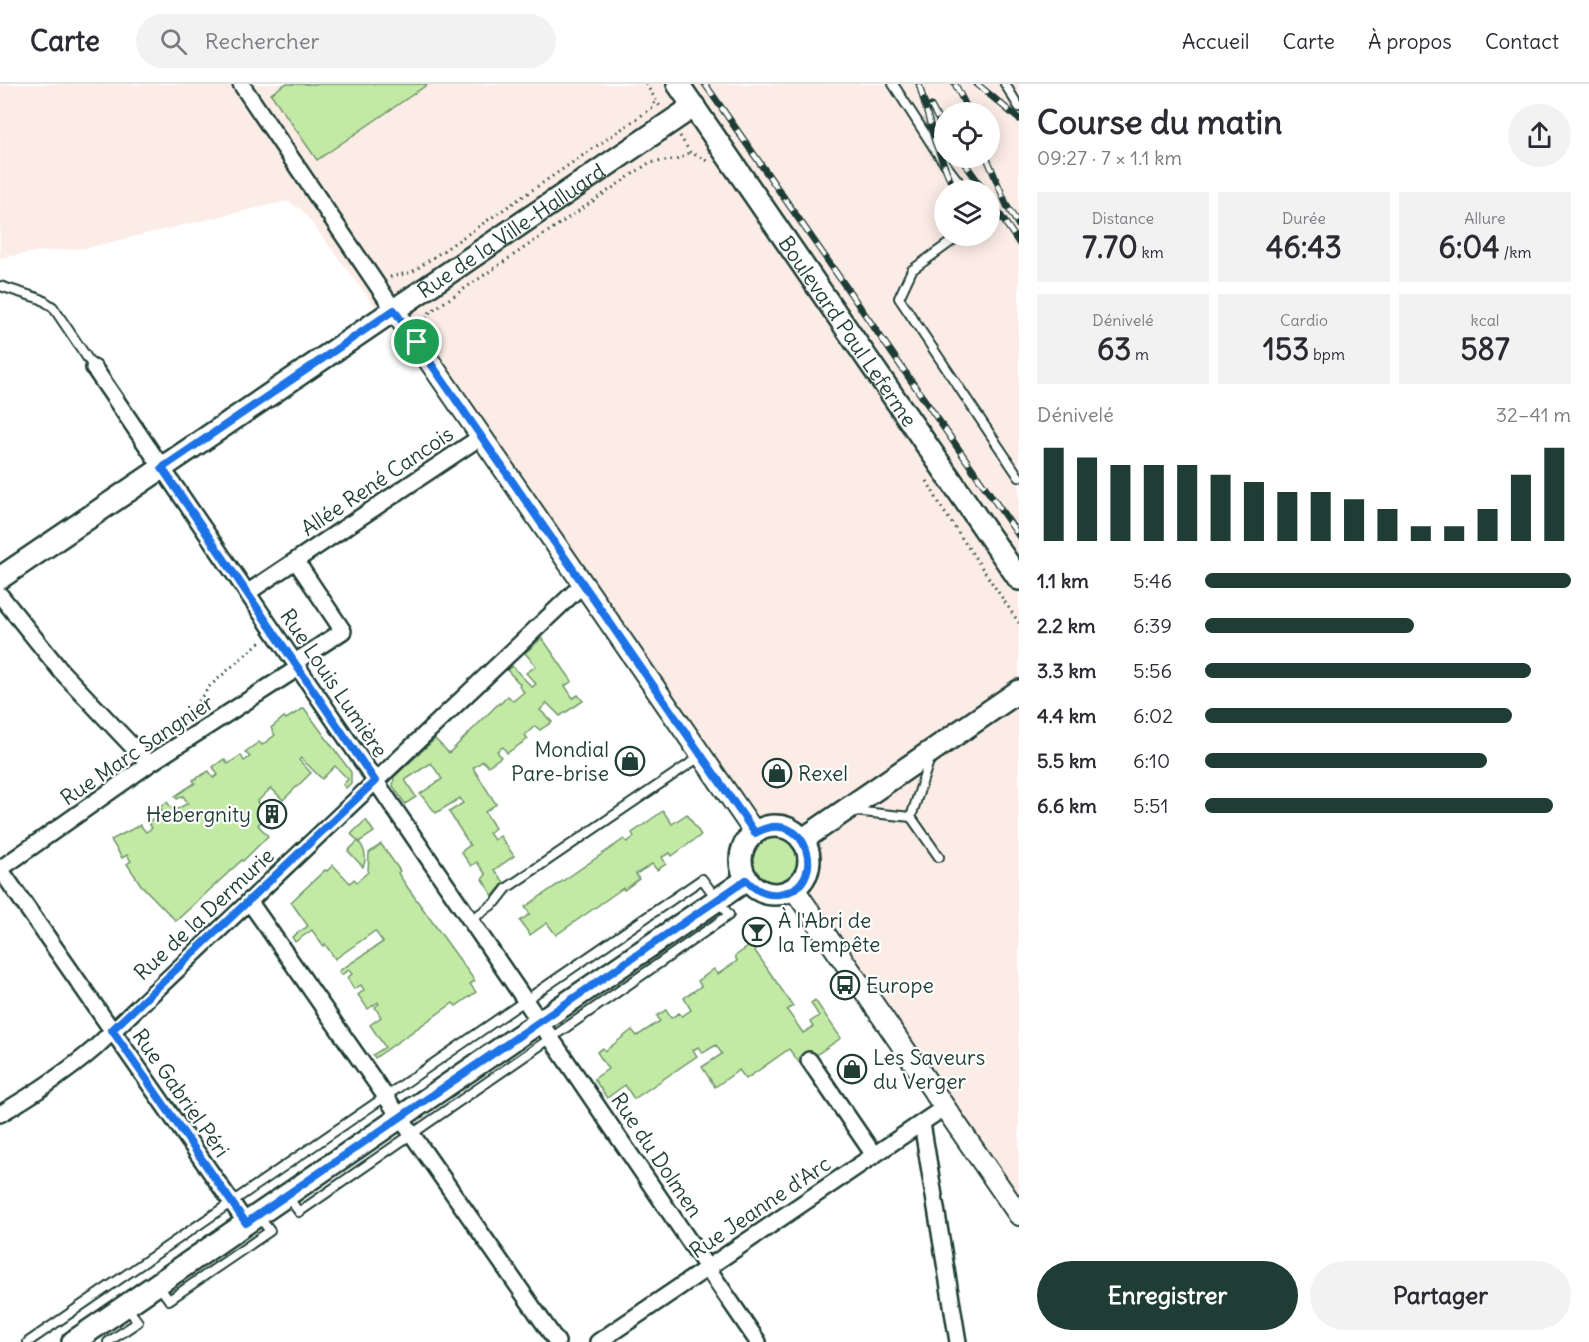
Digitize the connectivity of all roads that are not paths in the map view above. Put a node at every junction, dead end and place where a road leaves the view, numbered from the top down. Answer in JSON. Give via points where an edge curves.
{"nodes":[{"id":1,"x":241,"y":84,"type":"edge"},
{"id":2,"x":678,"y":84,"type":"edge"},
{"id":3,"x":893,"y":84,"type":"edge"},
{"id":4,"x":1005,"y":84,"type":"edge"},
{"id":5,"x":694,"y":106,"type":"junction"},
{"id":6,"x":1019,"y":107,"type":"edge"},
{"id":7,"x":957,"y":180,"type":"edge"},
{"id":8,"x":945,"y":246,"type":"edge"},
{"id":9,"x":0,"y":286,"type":"edge"},
{"id":10,"x":394,"y":310,"type":"junction"},
{"id":11,"x":94,"y":368,"type":"joint"},
{"id":12,"x":482,"y":436,"type":"junction"},
{"id":13,"x":162,"y":468,"type":"junction"},
{"id":14,"x":1019,"y":477,"type":"edge"},
{"id":15,"x":296,"y":561,"type":"junction"},
{"id":16,"x":0,"y":578,"type":"edge"},
{"id":17,"x":1019,"y":579,"type":"edge"},
{"id":18,"x":584,"y":583,"type":"junction"},
{"id":19,"x":247,"y":593,"type":"junction"},
{"id":20,"x":0,"y":595,"type":"edge"},
{"id":21,"x":296,"y":665,"type":"junction"},
{"id":22,"x":1019,"y":691,"type":"edge"},
{"id":23,"x":932,"y":751,"type":"junction"},
{"id":24,"x":702,"y":755,"type":"junction"},
{"id":25,"x":149,"y":764,"type":"junction"},
{"id":26,"x":375,"y":781,"type":"junction"},
{"id":27,"x":845,"y":811,"type":"junction"},
{"id":28,"x":911,"y":817,"type":"junction"},
{"id":29,"x":755,"y":833,"type":"junction"},
{"id":30,"x":802,"y":840,"type":"junction"},
{"id":31,"x":939,"y":857,"type":"dead end"},
{"id":32,"x":0,"y":869,"type":"edge"},
{"id":33,"x":746,"y":880,"type":"junction"},
{"id":34,"x":794,"y":889,"type":"junction"},
{"id":35,"x":718,"y":899,"type":"junction"},
{"id":36,"x":249,"y":901,"type":"junction"},
{"id":37,"x":471,"y":920,"type":"junction"},
{"id":38,"x":525,"y":1000,"type":"junction"},
{"id":39,"x":112,"y":1030,"type":"junction"},
{"id":40,"x":545,"y":1030,"type":"junction"},
{"id":41,"x":809,"y":1060,"type":"dead end"},
{"id":42,"x":386,"y":1097,"type":"junction"},
{"id":43,"x":945,"y":1107,"type":"junction"},
{"id":44,"x":0,"y":1113,"type":"edge"},
{"id":45,"x":922,"y":1123,"type":"junction"},
{"id":46,"x":406,"y":1126,"type":"junction"},
{"id":47,"x":874,"y":1155,"type":"junction"},
{"id":48,"x":232,"y":1202,"type":"junction"},
{"id":49,"x":1019,"y":1215,"type":"edge"},
{"id":50,"x":252,"y":1219,"type":"junction"},
{"id":51,"x":708,"y":1267,"type":"junction"},
{"id":52,"x":126,"y":1305,"type":"junction"},
{"id":53,"x":28,"y":1342,"type":"edge"},
{"id":54,"x":73,"y":1342,"type":"edge"},
{"id":55,"x":108,"y":1342,"type":"edge"},
{"id":56,"x":557,"y":1342,"type":"edge"},
{"id":57,"x":598,"y":1342,"type":"edge"},
{"id":58,"x":758,"y":1342,"type":"edge"},
{"id":59,"x":958,"y":1342,"type":"edge"}],
"edges":[{"from":1,"to":10,"type":"street"},
{"from":2,"to":5,"type":"main road","name":"Boulevard Paul Leferme"},
{"from":3,"to":7,"type":"lane"},
{"from":4,"to":6,"type":"lane"},
{"from":5,"to":10,"type":"main road","name":"Rue de la Ville-Halluard"},
{"from":5,"to":17,"type":"main road","name":"Boulevard Paul Leferme"},
{"from":8,"to":14,"type":"lane","via":[[912,270],[899,298]]},
{"from":9,"to":11,"type":"lane","via":[[53,307]]},
{"from":10,"to":12,"type":"street"},
{"from":10,"to":13,"type":"main road","name":"Rue de la Ville-Halluard"},
{"from":11,"to":13,"type":"street","name":"Rue Louis Lumière"},
{"from":12,"to":15,"type":"street","name":"Allée René Cancois"},
{"from":12,"to":18,"type":"street"},
{"from":13,"to":16,"type":"main road","name":"Rue de la Ville-Halluard"},
{"from":13,"to":19,"type":"street","name":"Rue Louis Lumière"},
{"from":15,"to":19,"type":"street","name":"Allée René Cancois"},
{"from":15,"to":21,"type":"street","name":"Rue Marc Sangnier","via":[[343,631]]},
{"from":18,"to":24,"type":"street"},
{"from":18,"to":26,"type":"street","name":"Rue de la Dermurie"},
{"from":19,"to":21,"type":"street","name":"Rue Louis Lumière"},
{"from":20,"to":25,"type":"street","via":[[61,671]]},
{"from":21,"to":25,"type":"street","name":"Rue Marc Sangnier"},
{"from":21,"to":26,"type":"street","name":"Rue Louis Lumière"},
{"from":22,"to":23,"type":"main road"},
{"from":23,"to":27,"type":"main road"},
{"from":23,"to":28,"type":"lane"},
{"from":24,"to":29,"type":"street"},
{"from":24,"to":37,"type":"lane","via":[[507,888],[496,902]]},
{"from":25,"to":32,"type":"street","name":"Rue Marc Sangnier"},
{"from":26,"to":36,"type":"street","name":"Rue de la Dermurie"},
{"from":26,"to":37,"type":"street","name":"Rue Louis Lumière"},
{"from":27,"to":28,"type":"lane"},
{"from":27,"to":30,"type":"main road"},
{"from":28,"to":31,"type":"lane"},
{"from":29,"to":30,"type":"main road","via":[[775,826],[795,832]]},
{"from":29,"to":33,"type":"main road","via":[[742,849],[740,860]]},
{"from":30,"to":34,"type":"main road","via":[[808,866]]},
{"from":32,"to":39,"type":"street","name":"Rue Gabriel Péri"},
{"from":33,"to":34,"type":"main road","via":[[753,888],[773,895]]},
{"from":33,"to":35,"type":"main road"},
{"from":34,"to":43,"type":"street"},
{"from":35,"to":38,"type":"lane","via":[[702,879]]},
{"from":35,"to":40,"type":"main road"},
{"from":36,"to":39,"type":"street","name":"Rue de la Dermurie"},
{"from":36,"to":42,"type":"street"},
{"from":37,"to":38,"type":"street","name":"Rue Louis Lumière"},
{"from":38,"to":40,"type":"street","name":"Rue Louis Lumière"},
{"from":38,"to":42,"type":"lane"},
{"from":39,"to":44,"type":"street","name":"Rue de la Dermurie","via":[[74,1066]]},
{"from":39,"to":48,"type":"street","name":"Rue Gabriel Péri"},
{"from":40,"to":46,"type":"main road"},
{"from":40,"to":51,"type":"street","name":"Rue du Dolmen"},
{"from":41,"to":47,"type":"street"},
{"from":42,"to":46,"type":"street"},
{"from":42,"to":48,"type":"lane"},
{"from":43,"to":45,"type":"street","name":"Rue Jeanne d'Arc"},
{"from":43,"to":49,"type":"street"},
{"from":45,"to":47,"type":"street","name":"Rue Jeanne d'Arc"},
{"from":45,"to":59,"type":"street"},
{"from":46,"to":50,"type":"main road"},
{"from":46,"to":56,"type":"street"},
{"from":47,"to":51,"type":"street","name":"Rue Jeanne d'Arc"},
{"from":48,"to":50,"type":"street","name":"Rue Gabriel Péri"},
{"from":48,"to":53,"type":"lane"},
{"from":50,"to":52,"type":"main road"},
{"from":51,"to":57,"type":"street","name":"Rue Jeanne d'Arc"},
{"from":51,"to":58,"type":"street","name":"Rue du Dolmen"},
{"from":52,"to":54,"type":"main road"},
{"from":52,"to":55,"type":"lane","via":[[138,1322]]}]}
